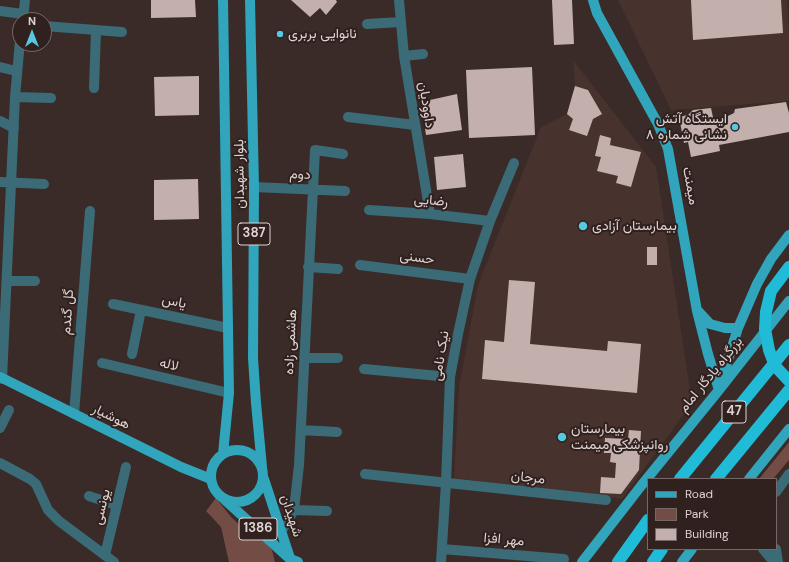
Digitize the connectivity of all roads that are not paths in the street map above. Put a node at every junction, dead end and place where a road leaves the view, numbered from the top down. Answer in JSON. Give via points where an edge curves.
{"nodes":[{"id":1,"x":25,"y":0,"type":"edge"},
{"id":2,"x":223,"y":0,"type":"edge"},
{"id":3,"x":250,"y":0,"type":"edge"},
{"id":4,"x":399,"y":0,"type":"edge"},
{"id":5,"x":593,"y":0,"type":"edge"},
{"id":6,"x":0,"y":11,"type":"edge"},
{"id":7,"x":24,"y":12,"type":"edge"},
{"id":8,"x":12,"y":14,"type":"edge"},
{"id":9,"x":400,"y":22,"type":"junction"},
{"id":10,"x":368,"y":24,"type":"dead end"},
{"id":11,"x":52,"y":27,"type":"edge"},
{"id":12,"x":96,"y":30,"type":"junction"},
{"id":13,"x":122,"y":32,"type":"dead end"},
{"id":14,"x":19,"y":52,"type":"edge"},
{"id":15,"x":423,"y":54,"type":"dead end"},
{"id":16,"x":404,"y":56,"type":"junction"},
{"id":17,"x":0,"y":67,"type":"edge"},
{"id":18,"x":16,"y":71,"type":"junction"},
{"id":19,"x":94,"y":88,"type":"dead end"},
{"id":20,"x":15,"y":97,"type":"junction"},
{"id":21,"x":51,"y":98,"type":"dead end"},
{"id":22,"x":348,"y":117,"type":"dead end"},
{"id":23,"x":0,"y":122,"type":"edge"},
{"id":24,"x":415,"y":125,"type":"junction"},
{"id":25,"x":14,"y":128,"type":"junction"},
{"id":26,"x":343,"y":154,"type":"dead end"},
{"id":27,"x":514,"y":163,"type":"dead end"},
{"id":28,"x":0,"y":182,"type":"edge"},
{"id":29,"x":11,"y":182,"type":"junction"},
{"id":30,"x":44,"y":184,"type":"dead end"},
{"id":31,"x":254,"y":187,"type":"junction"},
{"id":32,"x":312,"y":190,"type":"junction"},
{"id":33,"x":345,"y":191,"type":"dead end"},
{"id":34,"x":370,"y":210,"type":"dead end"},
{"id":35,"x":90,"y":211,"type":"dead end"},
{"id":36,"x":430,"y":214,"type":"junction"},
{"id":37,"x":490,"y":221,"type":"junction"},
{"id":38,"x":4,"y":235,"type":"edge"},
{"id":39,"x":789,"y":235,"type":"edge"},
{"id":40,"x":360,"y":265,"type":"dead end"},
{"id":41,"x":308,"y":267,"type":"junction"},
{"id":42,"x":789,"y":267,"type":"edge"},
{"id":43,"x":338,"y":269,"type":"dead end"},
{"id":44,"x":470,"y":279,"type":"junction"},
{"id":45,"x":7,"y":281,"type":"junction"},
{"id":46,"x":35,"y":281,"type":"dead end"},
{"id":47,"x":789,"y":300,"type":"edge"},
{"id":48,"x":113,"y":304,"type":"dead end"},
{"id":49,"x":141,"y":310,"type":"junction"},
{"id":50,"x":697,"y":311,"type":"junction"},
{"id":51,"x":228,"y":328,"type":"junction"},
{"id":52,"x":738,"y":328,"type":"junction"},
{"id":53,"x":789,"y":346,"type":"edge"},
{"id":54,"x":132,"y":354,"type":"dead end"},
{"id":55,"x":304,"y":358,"type":"junction"},
{"id":56,"x":338,"y":358,"type":"dead end"},
{"id":57,"x":102,"y":363,"type":"dead end"},
{"id":58,"x":364,"y":369,"type":"dead end"},
{"id":59,"x":450,"y":377,"type":"junction"},
{"id":60,"x":1,"y":378,"type":"edge"},
{"id":61,"x":789,"y":381,"type":"edge"},
{"id":62,"x":719,"y":390,"type":"junction"},
{"id":63,"x":789,"y":390,"type":"edge"},
{"id":64,"x":229,"y":393,"type":"junction"},
{"id":65,"x":9,"y":410,"type":"dead end"},
{"id":66,"x":74,"y":414,"type":"junction"},
{"id":67,"x":0,"y":428,"type":"edge"},
{"id":68,"x":789,"y":429,"type":"edge"},
{"id":69,"x":301,"y":430,"type":"junction"},
{"id":70,"x":336,"y":432,"type":"dead end"},
{"id":71,"x":223,"y":454,"type":"junction"},
{"id":72,"x":0,"y":463,"type":"edge"},
{"id":73,"x":126,"y":467,"type":"dead end"},
{"id":74,"x":262,"y":467,"type":"junction"},
{"id":75,"x":365,"y":474,"type":"dead end"},
{"id":76,"x":789,"y":474,"type":"edge"},
{"id":77,"x":648,"y":478,"type":"edge"},
{"id":78,"x":681,"y":478,"type":"edge"},
{"id":79,"x":717,"y":478,"type":"edge"},
{"id":80,"x":750,"y":478,"type":"edge"},
{"id":81,"x":211,"y":479,"type":"junction"},
{"id":82,"x":264,"y":479,"type":"junction"},
{"id":83,"x":647,"y":479,"type":"edge"},
{"id":84,"x":446,"y":483,"type":"junction"},
{"id":85,"x":777,"y":491,"type":"edge"},
{"id":86,"x":89,"y":496,"type":"dead end"},
{"id":87,"x":225,"y":500,"type":"junction"},
{"id":88,"x":606,"y":500,"type":"dead end"},
{"id":89,"x":116,"y":505,"type":"junction"},
{"id":90,"x":294,"y":510,"type":"junction"},
{"id":91,"x":327,"y":511,"type":"dead end"},
{"id":92,"x":647,"y":521,"type":"edge"},
{"id":93,"x":281,"y":532,"type":"junction"},
{"id":94,"x":442,"y":549,"type":"junction"},
{"id":95,"x":661,"y":550,"type":"edge"},
{"id":96,"x":691,"y":550,"type":"edge"},
{"id":97,"x":764,"y":550,"type":"edge"},
{"id":98,"x":776,"y":550,"type":"edge"},
{"id":99,"x":105,"y":555,"type":"junction"},
{"id":100,"x":564,"y":559,"type":"dead end"},
{"id":101,"x":293,"y":561,"type":"edge"},
{"id":102,"x":114,"y":562,"type":"edge"},
{"id":103,"x":440,"y":562,"type":"edge"},
{"id":104,"x":582,"y":562,"type":"edge"},
{"id":105,"x":618,"y":562,"type":"edge"},
{"id":106,"x":653,"y":562,"type":"edge"},
{"id":107,"x":682,"y":562,"type":"edge"},
{"id":108,"x":774,"y":562,"type":"edge"},
{"id":109,"x":778,"y":562,"type":"edge"}],
"edges":[{"from":1,"to":7,"type":"street"},
{"from":2,"to":51,"type":"main road","name":"بلوار شهیدان","number":"387"},
{"from":3,"to":31,"type":"main road","name":"بلوار شهیدان","number":"387"},
{"from":4,"to":9,"type":"street","name":"داوودیان"},
{"from":5,"to":50,"type":"main road","name":"میمنت","via":[[658,124],[668,150]]},
{"from":6,"to":8,"type":"street"},
{"from":9,"to":10,"type":"street"},
{"from":9,"to":16,"type":"street","name":"داوودیان"},
{"from":11,"to":12,"type":"street"},
{"from":12,"to":13,"type":"street"},
{"from":12,"to":19,"type":"street"},
{"from":14,"to":18,"type":"street"},
{"from":15,"to":16,"type":"street"},
{"from":16,"to":24,"type":"street","name":"داوودیان"},
{"from":17,"to":18,"type":"street"},
{"from":18,"to":20,"type":"street"},
{"from":20,"to":21,"type":"street"},
{"from":20,"to":25,"type":"street"},
{"from":22,"to":24,"type":"street"},
{"from":23,"to":25,"type":"street"},
{"from":24,"to":36,"type":"street","name":"داوودیان"},
{"from":25,"to":29,"type":"street"},
{"from":26,"to":32,"type":"street","name":"هاشمی زاده","via":[[315,150]]},
{"from":27,"to":37,"type":"street","name":"نیک نامی"},
{"from":28,"to":29,"type":"street"},
{"from":29,"to":30,"type":"street"},
{"from":29,"to":38,"type":"street"},
{"from":31,"to":32,"type":"street","name":"دوم"},
{"from":31,"to":74,"type":"main road","name":"بلوار شهیدان","number":"387","via":[[253,358]]},
{"from":32,"to":33,"type":"street","name":"دوم"},
{"from":32,"to":41,"type":"street","name":"هاشمی زاده"},
{"from":34,"to":36,"type":"street","name":"رضایی"},
{"from":35,"to":66,"type":"street","name":"گل گندم"},
{"from":36,"to":37,"type":"street","name":"رضایی"},
{"from":37,"to":44,"type":"street","name":"نیک نامی"},
{"from":38,"to":45,"type":"street"},
{"from":39,"to":52,"type":"main road","via":[[756,284]]},
{"from":40,"to":44,"type":"street","name":"حسنی"},
{"from":41,"to":43,"type":"street"},
{"from":41,"to":55,"type":"street","name":"هاشمی زاده"},
{"from":42,"to":61,"type":"highway","bridge":true,"via":[[771,291],[765,329],[775,366]]},
{"from":44,"to":59,"type":"street","name":"نیک نامی"},
{"from":45,"to":46,"type":"street"},
{"from":45,"to":60,"type":"street"},
{"from":47,"to":62,"type":"main road","name":"بزرگراه یادگار امام"},
{"from":48,"to":49,"type":"street","name":"یاس"},
{"from":49,"to":51,"type":"street","name":"یاس"},
{"from":49,"to":54,"type":"street"},
{"from":50,"to":52,"type":"main road","via":[[710,324]]},
{"from":50,"to":62,"type":"main road","name":"میمنت"},
{"from":51,"to":64,"type":"main road","name":"بلوار شهیدان","number":"387"},
{"from":52,"to":62,"type":"main road"},
{"from":53,"to":78,"type":"highway","number":"47"},
{"from":55,"to":56,"type":"street"},
{"from":55,"to":69,"type":"street","name":"هاشمی زاده"},
{"from":57,"to":64,"type":"street","name":"لاله"},
{"from":58,"to":59,"type":"street"},
{"from":59,"to":84,"type":"street","name":"نیک نامی"},
{"from":60,"to":66,"type":"main road","name":"هوشیار"},
{"from":62,"to":77,"type":"main road","name":"بزرگراه یادگار امام"},
{"from":63,"to":79,"type":"highway","number":"47"},
{"from":64,"to":71,"type":"main road","name":"بلوار شهیدان","number":"387"},
{"from":65,"to":67,"type":"street"},
{"from":66,"to":81,"type":"main road","name":"هوشیار","via":[[180,467]]},
{"from":68,"to":80,"type":"main road"},
{"from":69,"to":70,"type":"street"},
{"from":69,"to":90,"type":"street","name":"هاشمی زاده"},
{"from":71,"to":74,"type":"main road","via":[[231,450],[247,451],[254,455]]},
{"from":71,"to":81,"type":"main road","via":[[213,466]]},
{"from":72,"to":99,"type":"street","via":[[36,484],[48,510]]},
{"from":73,"to":89,"type":"street","name":"یونسی"},
{"from":74,"to":82,"type":"main road"},
{"from":75,"to":84,"type":"street","name":"مرجان"},
{"from":76,"to":85,"type":"street"},
{"from":81,"to":87,"type":"main road","via":[[216,491]]},
{"from":82,"to":87,"type":"main road","via":[[258,493],[251,499],[242,502]]},
{"from":82,"to":93,"type":"main road","name":"شهیدان"},
{"from":83,"to":104,"type":"main road","name":"بزرگراه یادگار امام"},
{"from":84,"to":88,"type":"street","name":"مرجان"},
{"from":84,"to":94,"type":"street","name":"نیک نامی"},
{"from":86,"to":89,"type":"street"},
{"from":87,"to":101,"type":"main road","number":"1386"},
{"from":89,"to":99,"type":"street","name":"یونسی"},
{"from":90,"to":91,"type":"street"},
{"from":90,"to":93,"type":"street","name":"هاشمی زاده"},
{"from":92,"to":105,"type":"highway"},
{"from":93,"to":101,"type":"main road","name":"شهیدان"},
{"from":94,"to":100,"type":"street","name":"مهر افزا"},
{"from":94,"to":103,"type":"street","name":"نیک نامی"},
{"from":95,"to":106,"type":"highway"},
{"from":96,"to":107,"type":"main road"},
{"from":97,"to":108,"type":"street"},
{"from":98,"to":109,"type":"street"},
{"from":99,"to":102,"type":"street"}]}
